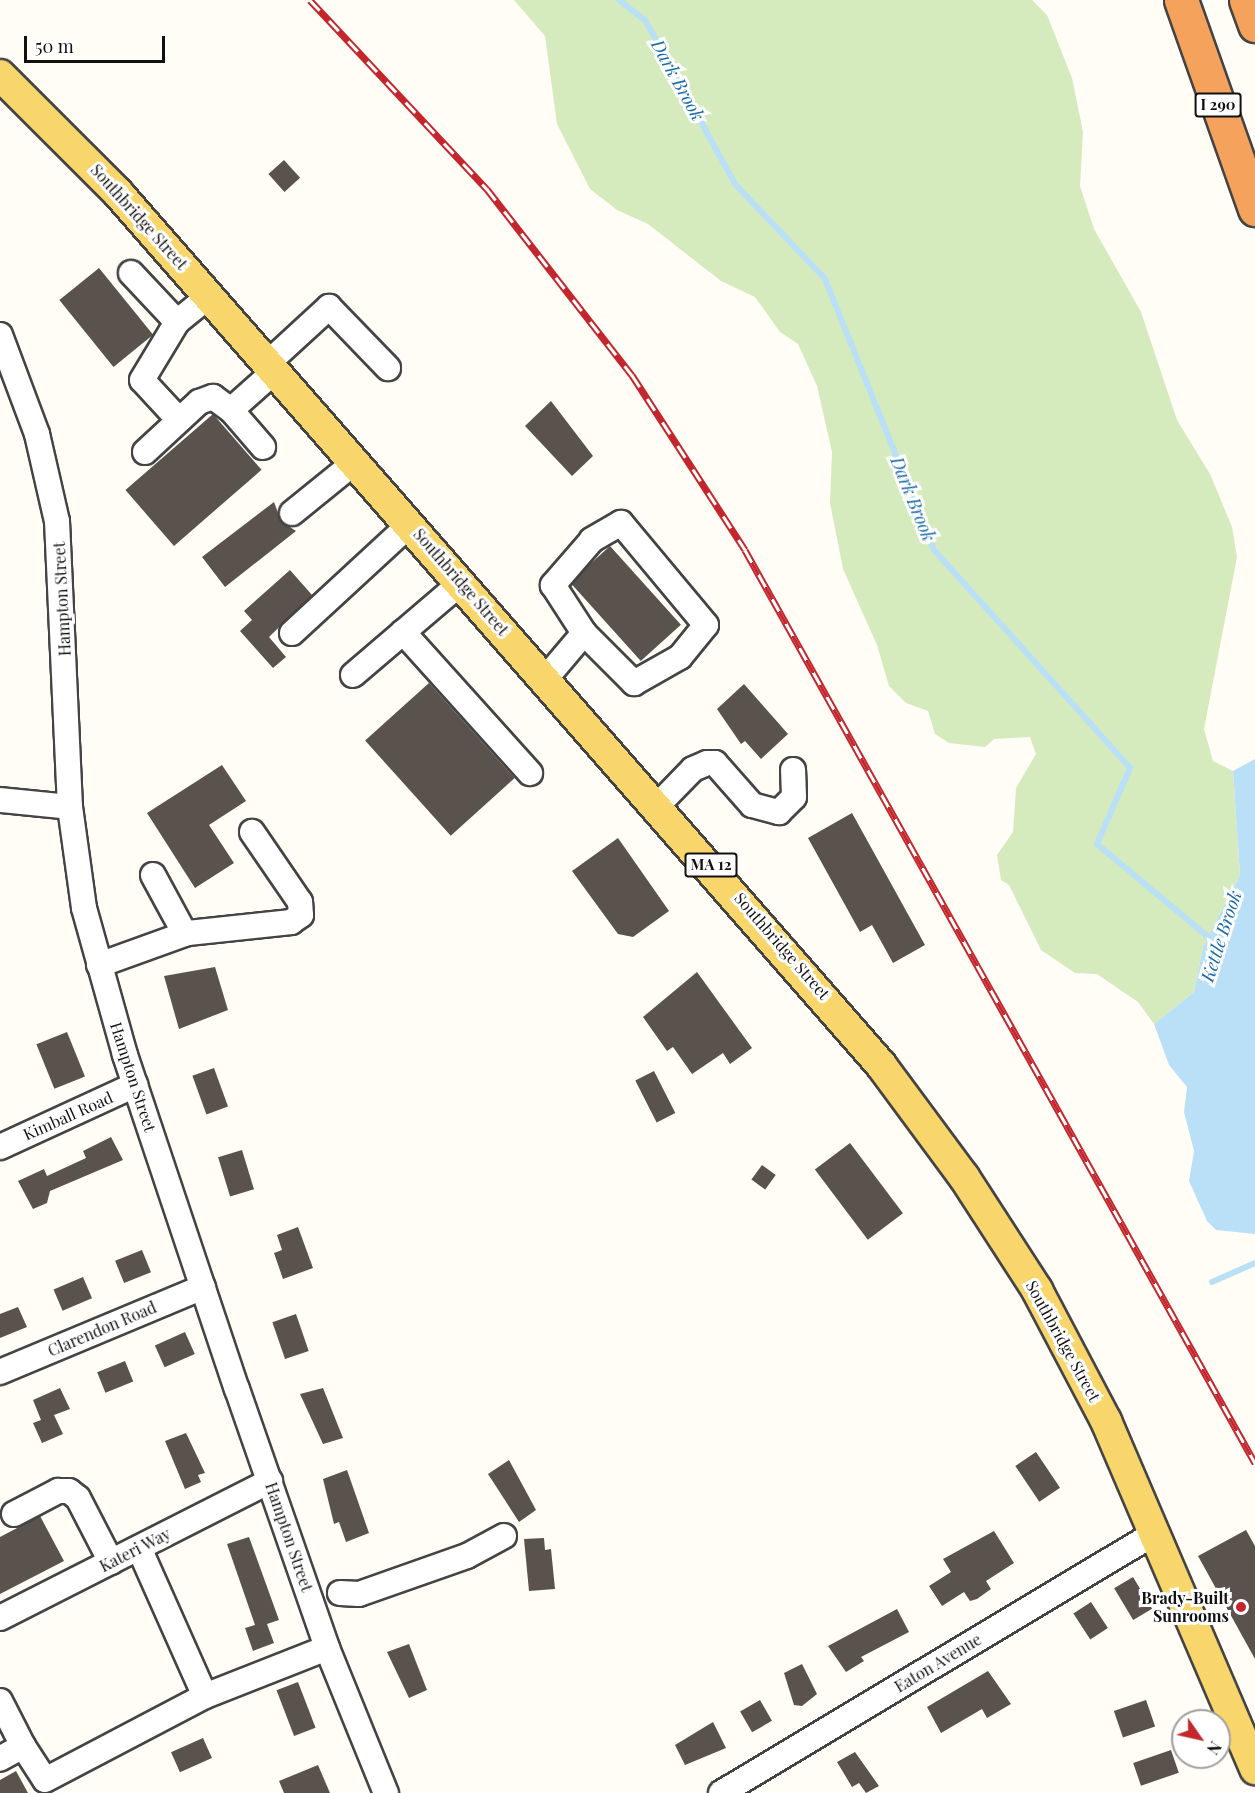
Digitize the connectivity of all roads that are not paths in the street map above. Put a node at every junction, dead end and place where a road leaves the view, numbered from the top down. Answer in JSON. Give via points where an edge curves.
{"nodes":[{"id":1,"x":1181,"y":0,"type":"edge"},
{"id":2,"x":1246,"y":0,"type":"edge"},
{"id":3,"x":1255,"y":25,"type":"edge"},
{"id":4,"x":0,"y":75,"type":"edge"},
{"id":5,"x":1255,"y":209,"type":"edge"},
{"id":6,"x":131,"y":273,"type":"dead end"},
{"id":7,"x":209,"y":296,"type":"junction"},
{"id":8,"x":177,"y":322,"type":"junction"},
{"id":9,"x":0,"y":335,"type":"edge"},
{"id":10,"x":271,"y":367,"type":"junction"},
{"id":11,"x":388,"y":368,"type":"dead end"},
{"id":12,"x":231,"y":410,"type":"junction"},
{"id":13,"x":178,"y":420,"type":"junction"},
{"id":14,"x":263,"y":447,"type":"dead end"},
{"id":15,"x":145,"y":452,"type":"dead end"},
{"id":16,"x":355,"y":462,"type":"junction"},
{"id":17,"x":292,"y":513,"type":"dead end"},
{"id":18,"x":410,"y":524,"type":"junction"},
{"id":19,"x":462,"y":582,"type":"junction"},
{"id":20,"x":404,"y":632,"type":"junction"},
{"id":21,"x":292,"y":633,"type":"dead end"},
{"id":22,"x":584,"y":633,"type":"junction"},
{"id":23,"x":353,"y":675,"type":"dead end"},
{"id":24,"x":546,"y":678,"type":"junction"},
{"id":25,"x":793,"y":770,"type":"dead end"},
{"id":26,"x":530,"y":773,"type":"dead end"},
{"id":27,"x":0,"y":800,"type":"edge"},
{"id":28,"x":658,"y":805,"type":"junction"},
{"id":29,"x":70,"y":807,"type":"junction"},
{"id":30,"x":252,"y":832,"type":"dead end"},
{"id":31,"x":153,"y":875,"type":"dead end"},
{"id":32,"x":185,"y":934,"type":"junction"},
{"id":33,"x":99,"y":965,"type":"junction"},
{"id":34,"x":135,"y":1085,"type":"junction"},
{"id":35,"x":0,"y":1146,"type":"edge"},
{"id":36,"x":203,"y":1287,"type":"junction"},
{"id":37,"x":0,"y":1372,"type":"edge"},
{"id":38,"x":270,"y":1481,"type":"junction"},
{"id":39,"x":14,"y":1514,"type":"dead end"},
{"id":40,"x":1155,"y":1533,"type":"junction"},
{"id":41,"x":504,"y":1536,"type":"dead end"},
{"id":42,"x":139,"y":1548,"type":"junction"},
{"id":43,"x":111,"y":1562,"type":"junction"},
{"id":44,"x":311,"y":1602,"type":"junction"},
{"id":45,"x":0,"y":1618,"type":"edge"},
{"id":46,"x":327,"y":1648,"type":"junction"},
{"id":47,"x":205,"y":1696,"type":"junction"},
{"id":48,"x":0,"y":1701,"type":"edge"},
{"id":49,"x":23,"y":1746,"type":"junction"},
{"id":50,"x":0,"y":1759,"type":"edge"},
{"id":51,"x":1255,"y":1769,"type":"edge"},
{"id":52,"x":386,"y":1793,"type":"edge"},
{"id":53,"x":720,"y":1793,"type":"edge"}],
"edges":[{"from":1,"to":5,"type":"highway","number":"I 290"},
{"from":2,"to":3,"type":"highway"},
{"from":4,"to":7,"type":"main road","name":"Southbridge Street","number":"MA 12","via":[[69,139]]},
{"from":6,"to":8,"type":"street"},
{"from":7,"to":8,"type":"street"},
{"from":7,"to":10,"type":"main road","name":"Southbridge Street","number":"MA 12"},
{"from":8,"to":13,"type":"street","via":[[142,380]]},
{"from":9,"to":29,"type":"street","name":"Hampton Street","via":[[37,434],[57,521]]},
{"from":10,"to":11,"type":"street","via":[[329,308]]},
{"from":10,"to":12,"type":"street"},
{"from":10,"to":16,"type":"main road","name":"Southbridge Street","number":"MA 12"},
{"from":12,"to":13,"type":"street","via":[[213,397],[199,402]]},
{"from":12,"to":14,"type":"street"},
{"from":13,"to":15,"type":"street"},
{"from":16,"to":17,"type":"street"},
{"from":16,"to":18,"type":"main road","name":"Southbridge Street","number":"MA 12"},
{"from":18,"to":19,"type":"main road","name":"Southbridge Street","number":"MA 12"},
{"from":18,"to":21,"type":"street"},
{"from":19,"to":20,"type":"street"},
{"from":19,"to":24,"type":"main road","name":"Southbridge Street","number":"MA 12"},
{"from":20,"to":23,"type":"street"},
{"from":20,"to":26,"type":"street"},
{"from":22,"to":22,"type":"street","via":[[634,683],[680,657],[706,625],[621,523],[592,540],[553,585]]},
{"from":22,"to":24,"type":"street"},
{"from":24,"to":28,"type":"main road","name":"Southbridge Street","number":"MA 12"},
{"from":25,"to":28,"type":"street","via":[[794,797],[779,812],[752,805],[715,763],[693,769]]},
{"from":27,"to":29,"type":"street"},
{"from":28,"to":40,"type":"main road","name":"Southbridge Street","number":"MA 12","via":[[830,1002],[964,1178],[1036,1290],[1106,1421]]},
{"from":29,"to":33,"type":"street","name":"Hampton Street","via":[[77,875]]},
{"from":30,"to":32,"type":"street","via":[[300,902],[301,915],[291,922]]},
{"from":31,"to":32,"type":"street"},
{"from":32,"to":33,"type":"street"},
{"from":33,"to":34,"type":"street","name":"Hampton Street"},
{"from":34,"to":35,"type":"street","name":"Kimball Road"},
{"from":34,"to":36,"type":"street","name":"Hampton Street"},
{"from":36,"to":37,"type":"street","name":"Clarendon Road"},
{"from":36,"to":38,"type":"street","name":"Hampton Street"},
{"from":38,"to":42,"type":"street","name":"Kateri Way"},
{"from":38,"to":44,"type":"street","name":"Hampton Street"},
{"from":39,"to":43,"type":"street","via":[[57,1491],[69,1491],[78,1498]]},
{"from":40,"to":51,"type":"main road","name":"Southbridge Street","number":"MA 12"},
{"from":40,"to":53,"type":"street","name":"Eaton Avenue"},
{"from":41,"to":44,"type":"street","via":[[474,1549],[461,1546],[355,1581],[340,1593]]},
{"from":42,"to":43,"type":"street","name":"Kateri Way"},
{"from":42,"to":47,"type":"street"},
{"from":43,"to":45,"type":"street","name":"Kateri Way"},
{"from":44,"to":46,"type":"street","name":"Hampton Street"},
{"from":46,"to":47,"type":"street"},
{"from":46,"to":52,"type":"street","name":"Hampton Street"},
{"from":47,"to":49,"type":"street","via":[[45,1780]]},
{"from":48,"to":49,"type":"street"},
{"from":49,"to":50,"type":"street"}]}
